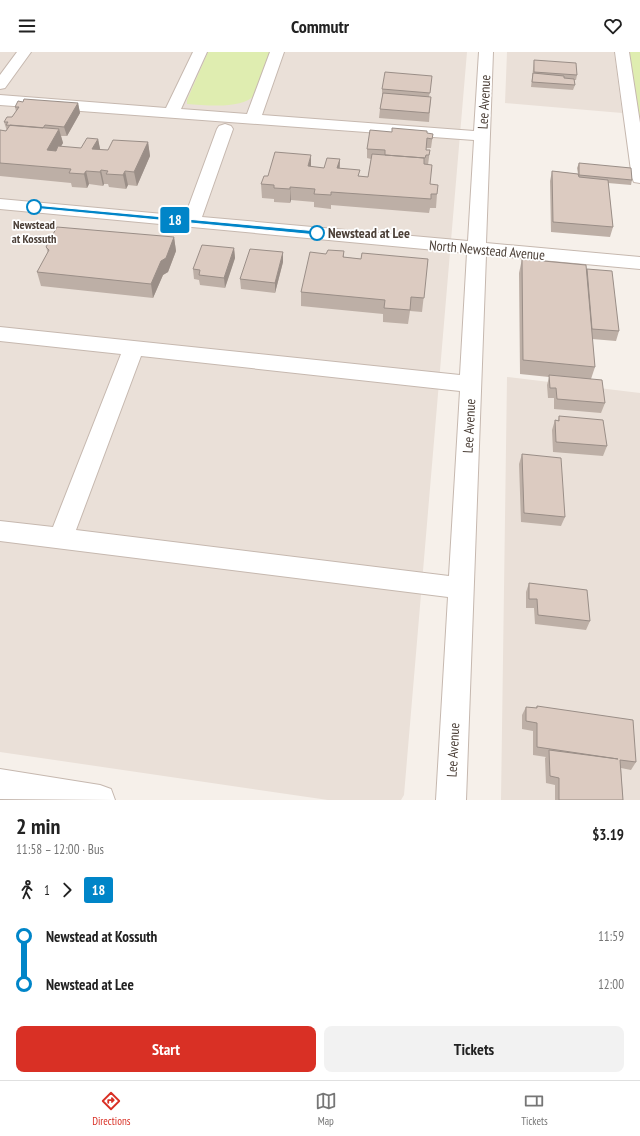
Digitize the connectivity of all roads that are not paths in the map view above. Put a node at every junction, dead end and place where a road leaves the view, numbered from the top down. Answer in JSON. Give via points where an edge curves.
{"nodes":[{"id":1,"x":24,"y":52,"type":"edge"},
{"id":2,"x":200,"y":52,"type":"edge"},
{"id":3,"x":277,"y":52,"type":"edge"},
{"id":4,"x":486,"y":52,"type":"edge"},
{"id":5,"x":622,"y":52,"type":"edge"},
{"id":6,"x":0,"y":85,"type":"edge"},
{"id":7,"x":0,"y":100,"type":"edge"},
{"id":8,"x":171,"y":113,"type":"junction"},
{"id":9,"x":253,"y":119,"type":"junction"},
{"id":10,"x":110,"y":120,"type":"dead end"},
{"id":11,"x":225,"y":129,"type":"junction"},
{"id":12,"x":482,"y":136,"type":"junction"},
{"id":13,"x":344,"y":137,"type":"dead end"},
{"id":14,"x":640,"y":178,"type":"edge"},
{"id":15,"x":0,"y":204,"type":"edge"},
{"id":16,"x":192,"y":222,"type":"junction"},
{"id":17,"x":477,"y":249,"type":"junction"},
{"id":18,"x":640,"y":263,"type":"edge"},
{"id":19,"x":0,"y":334,"type":"edge"},
{"id":20,"x":134,"y":348,"type":"junction"},
{"id":21,"x":470,"y":384,"type":"junction"},
{"id":22,"x":0,"y":531,"type":"edge"},
{"id":23,"x":61,"y":538,"type":"junction"},
{"id":24,"x":461,"y":588,"type":"junction"},
{"id":25,"x":0,"y":784,"type":"edge"},
{"id":26,"x":100,"y":800,"type":"edge"},
{"id":27,"x":451,"y":800,"type":"edge"}],
"edges":[{"from":1,"to":6,"type":"street"},
{"from":2,"to":8,"type":"street"},
{"from":3,"to":9,"type":"street"},
{"from":4,"to":12,"type":"street","name":"Lee Avenue"},
{"from":5,"to":14,"type":"street"},
{"from":7,"to":8,"type":"street"},
{"from":8,"to":9,"type":"street"},
{"from":9,"to":12,"type":"street"},
{"from":10,"to":11,"type":"street"},
{"from":11,"to":13,"type":"street"},
{"from":11,"to":16,"type":"street"},
{"from":12,"to":17,"type":"street","name":"Lee Avenue"},
{"from":15,"to":16,"type":"street","name":"North Newstead Avenue"},
{"from":16,"to":17,"type":"street","name":"North Newstead Avenue"},
{"from":17,"to":18,"type":"street","name":"North Newstead Avenue"},
{"from":17,"to":21,"type":"street","name":"Lee Avenue"},
{"from":19,"to":20,"type":"street"},
{"from":20,"to":21,"type":"street"},
{"from":20,"to":23,"type":"street"},
{"from":21,"to":24,"type":"street","name":"Lee Avenue"},
{"from":22,"to":23,"type":"street"},
{"from":23,"to":24,"type":"street"},
{"from":24,"to":27,"type":"street","name":"Lee Avenue"},
{"from":25,"to":26,"type":"street"}]}
